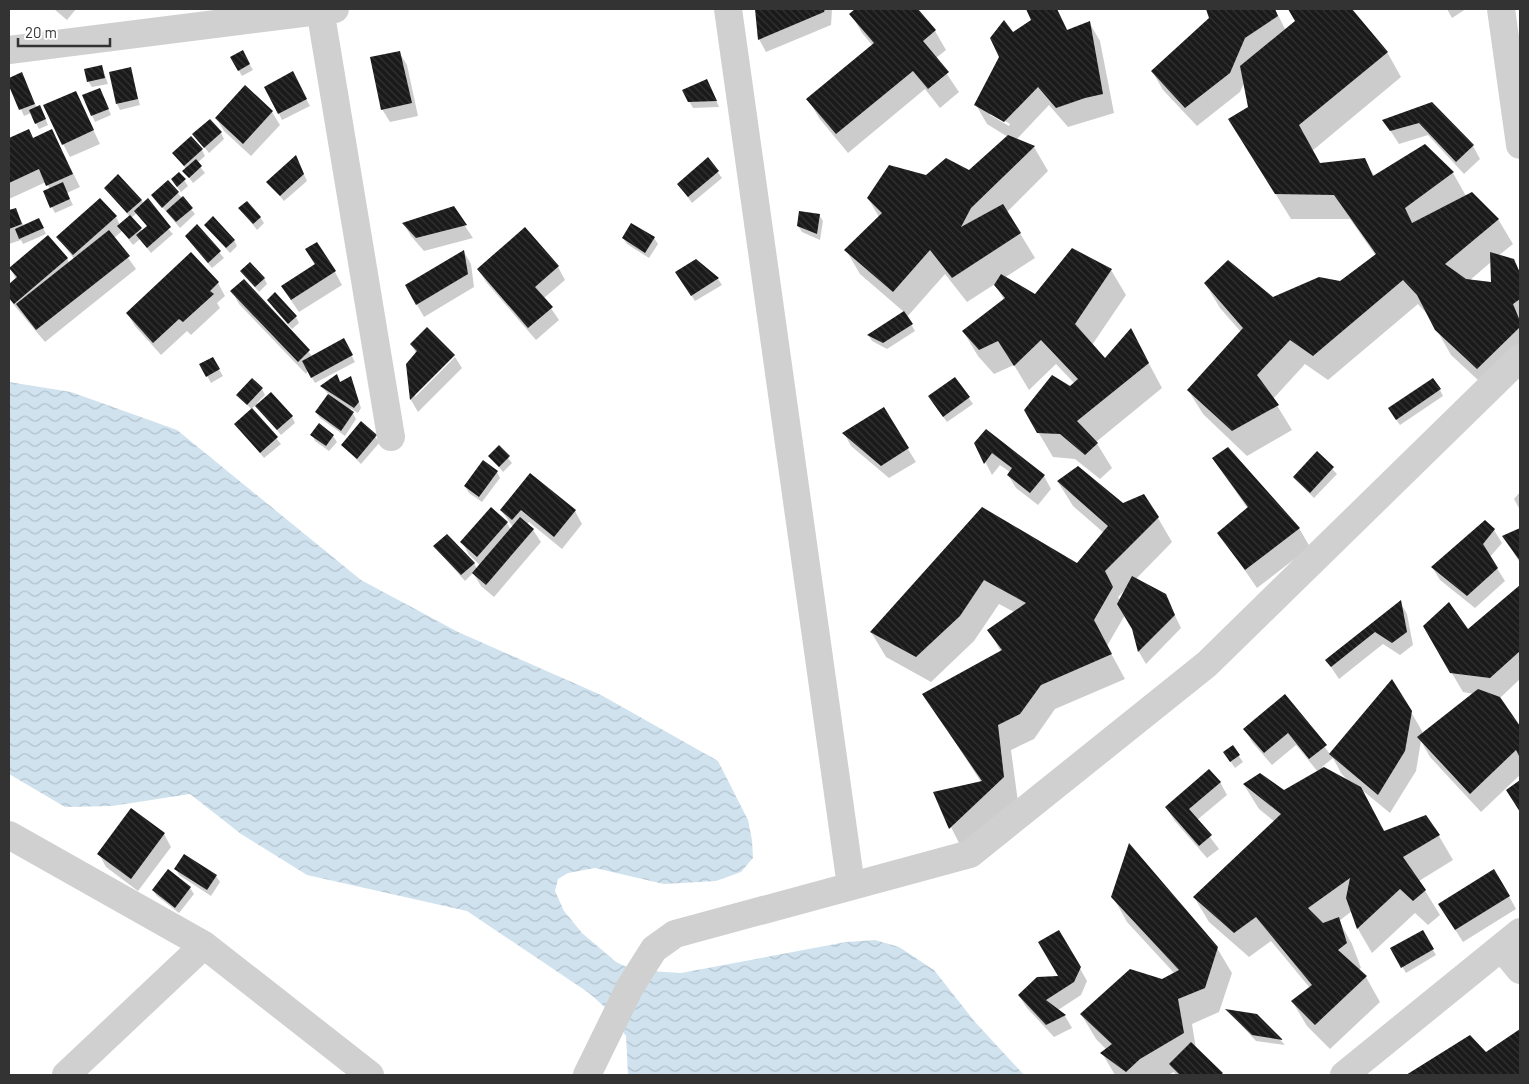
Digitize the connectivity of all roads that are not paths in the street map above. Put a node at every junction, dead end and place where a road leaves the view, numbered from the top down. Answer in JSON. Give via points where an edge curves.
{"nodes":[{"id":1,"x":325,"y":9,"type":"edge"},
{"id":2,"x":728,"y":9,"type":"edge"},
{"id":3,"x":1501,"y":9,"type":"edge"},
{"id":4,"x":9,"y":50,"type":"edge"},
{"id":5,"x":1520,"y":145,"type":"edge"},
{"id":6,"x":1520,"y":359,"type":"edge"},
{"id":7,"x":392,"y":437,"type":"dead end"},
{"id":8,"x":9,"y":835,"type":"edge"},
{"id":9,"x":851,"y":886,"type":"junction"},
{"id":10,"x":1511,"y":940,"type":"edge"},
{"id":11,"x":204,"y":944,"type":"junction"},
{"id":12,"x":1520,"y":970,"type":"edge"},
{"id":13,"x":66,"y":1075,"type":"edge"},
{"id":14,"x":370,"y":1075,"type":"edge"},
{"id":15,"x":587,"y":1075,"type":"edge"},
{"id":16,"x":1344,"y":1075,"type":"edge"}],
"edges":[{"from":1,"to":4,"type":"street"},
{"from":1,"to":7,"type":"street"},
{"from":2,"to":9,"type":"street"},
{"from":3,"to":5,"type":"street"},
{"from":6,"to":9,"type":"street","via":[[1208,664],[970,854]]},
{"from":8,"to":11,"type":"street"},
{"from":9,"to":15,"type":"street","via":[[675,934],[654,949],[630,987]]},
{"from":10,"to":12,"type":"street"},
{"from":10,"to":16,"type":"street"},
{"from":11,"to":13,"type":"street"},
{"from":11,"to":14,"type":"street"}]}
